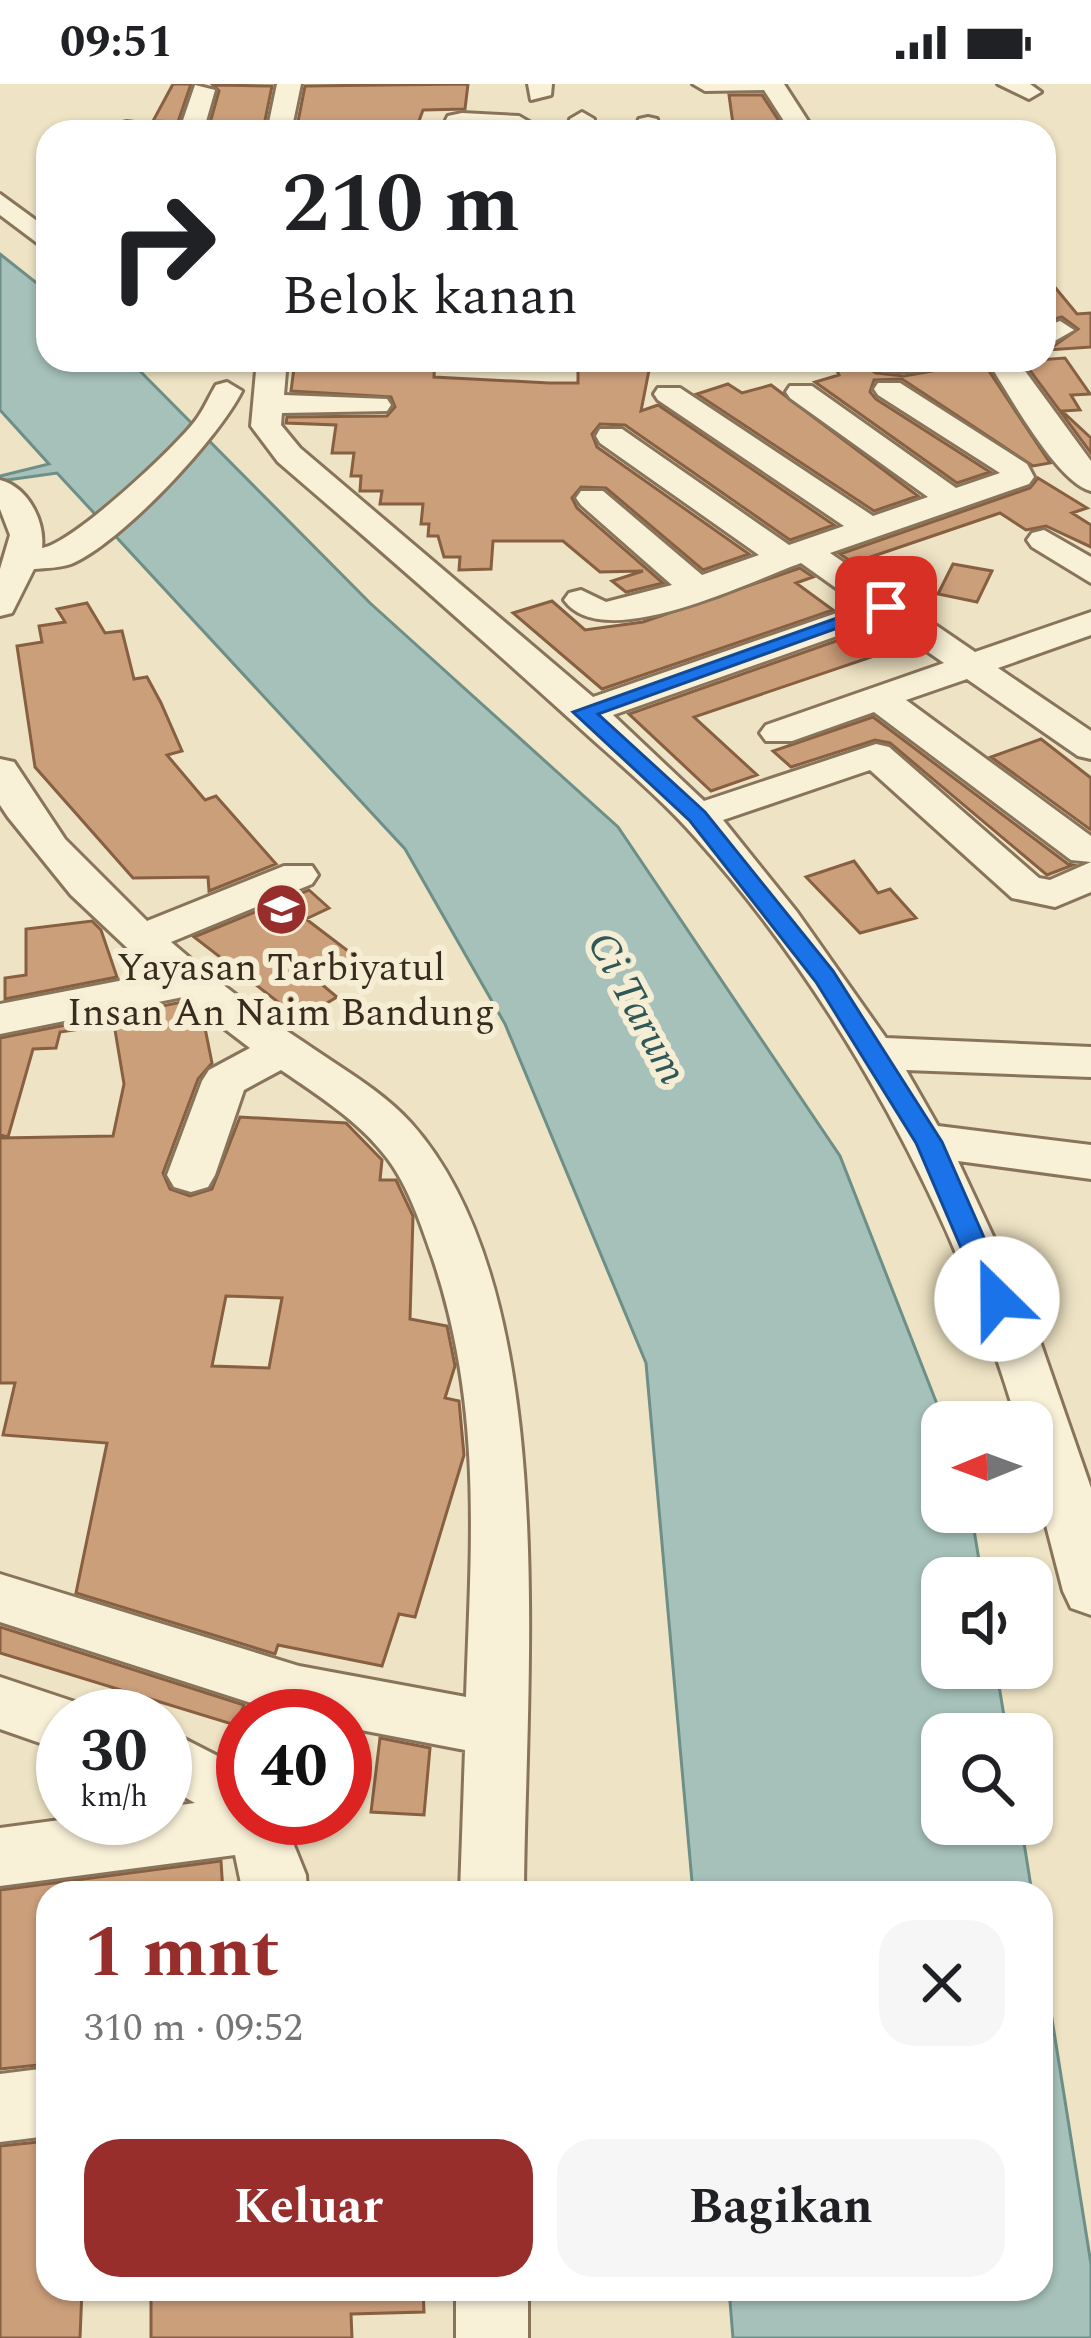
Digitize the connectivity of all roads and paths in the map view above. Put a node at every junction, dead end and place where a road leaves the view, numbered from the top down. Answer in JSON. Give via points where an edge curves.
{"nodes":[{"id":1,"x":289,"y":84,"type":"edge"},
{"id":2,"x":761,"y":84,"type":"edge"},
{"id":3,"x":772,"y":84,"type":"edge"},
{"id":4,"x":693,"y":87,"type":"edge"},
{"id":5,"x":203,"y":90,"type":"dead end"},
{"id":6,"x":701,"y":111,"type":"dead end"},
{"id":7,"x":194,"y":120,"type":"edge"},
{"id":8,"x":282,"y":120,"type":"edge"},
{"id":9,"x":794,"y":120,"type":"edge"},
{"id":10,"x":12,"y":213,"type":"edge"},
{"id":11,"x":36,"y":233,"type":"edge"},
{"id":12,"x":259,"y":372,"type":"edge"},
{"id":13,"x":1010,"y":372,"type":"edge"},
{"id":14,"x":889,"y":389,"type":"dead end"},
{"id":15,"x":801,"y":392,"type":"dead end"},
{"id":16,"x":669,"y":394,"type":"dead end"},
{"id":17,"x":229,"y":401,"type":"junction"},
{"id":18,"x":376,"y":404,"type":"dead end"},
{"id":19,"x":610,"y":436,"type":"dead end"},
{"id":20,"x":1091,"y":481,"type":"edge"},
{"id":21,"x":0,"y":491,"type":"edge"},
{"id":22,"x":592,"y":498,"type":"dead end"},
{"id":23,"x":952,"y":500,"type":"junction"},
{"id":24,"x":867,"y":527,"type":"junction"},
{"id":25,"x":1044,"y":540,"type":"dead end"},
{"id":26,"x":795,"y":554,"type":"junction"},
{"id":27,"x":27,"y":560,"type":"junction"},
{"id":28,"x":1091,"y":573,"type":"edge"},
{"id":29,"x":696,"y":588,"type":"junction"},
{"id":30,"x":581,"y":600,"type":"dead end"},
{"id":31,"x":0,"y":606,"type":"edge"},
{"id":32,"x":886,"y":607,"type":"junction"},
{"id":33,"x":1091,"y":623,"type":"edge"},
{"id":34,"x":1055,"y":637,"type":"junction"},
{"id":35,"x":1091,"y":661,"type":"edge"},
{"id":36,"x":968,"y":664,"type":"junction"},
{"id":37,"x":878,"y":698,"type":"junction"},
{"id":38,"x":584,"y":712,"type":"junction"},
{"id":39,"x":779,"y":734,"type":"dead end"},
{"id":40,"x":1091,"y":748,"type":"edge"},
{"id":41,"x":0,"y":770,"type":"edge"},
{"id":42,"x":11,"y":815,"type":"edge"},
{"id":43,"x":698,"y":816,"type":"junction"},
{"id":44,"x":1088,"y":863,"type":"edge"},
{"id":45,"x":298,"y":875,"type":"dead end"},
{"id":46,"x":143,"y":938,"type":"junction"},
{"id":47,"x":190,"y":981,"type":"junction"},
{"id":48,"x":0,"y":1019,"type":"edge"},
{"id":49,"x":283,"y":1050,"type":"junction"},
{"id":50,"x":872,"y":1052,"type":"junction"},
{"id":51,"x":1091,"y":1062,"type":"edge"},
{"id":52,"x":929,"y":1142,"type":"junction"},
{"id":53,"x":1091,"y":1162,"type":"edge"},
{"id":54,"x":191,"y":1175,"type":"dead end"},
{"id":55,"x":1081,"y":1511,"type":"edge"},
{"id":56,"x":1091,"y":1591,"type":"edge"},
{"id":57,"x":0,"y":1598,"type":"edge"},
{"id":58,"x":0,"y":1703,"type":"edge"},
{"id":59,"x":36,"y":1715,"type":"edge"},
{"id":60,"x":493,"y":1729,"type":"junction"},
{"id":61,"x":216,"y":1823,"type":"edge"},
{"id":62,"x":261,"y":1845,"type":"edge"},
{"id":63,"x":0,"y":1857,"type":"edge"},
{"id":64,"x":275,"y":1881,"type":"edge"},
{"id":65,"x":492,"y":1881,"type":"edge"},
{"id":66,"x":36,"y":2104,"type":"edge"},
{"id":67,"x":0,"y":2108,"type":"edge"},
{"id":68,"x":492,"y":2301,"type":"edge"},
{"id":69,"x":492,"y":2338,"type":"edge"}],
"edges":[{"from":1,"to":8,"type":"street"},
{"from":2,"to":4,"type":"street"},
{"from":3,"to":9,"type":"street"},
{"from":4,"to":6,"type":"street"},
{"from":5,"to":7,"type":"street"},
{"from":10,"to":11,"type":"street"},
{"from":12,"to":17,"type":"street"},
{"from":13,"to":20,"type":"street"},
{"from":14,"to":23,"type":"street","via":[[1011,464],[1018,477]]},
{"from":15,"to":23,"type":"street"},
{"from":16,"to":24,"type":"street"},
{"from":17,"to":18,"type":"street"},
{"from":17,"to":27,"type":"street","via":[[98,532],[61,556]]},
{"from":17,"to":38,"type":"street"},
{"from":19,"to":26,"type":"street"},
{"from":21,"to":27,"type":"street","via":[[22,514]]},
{"from":22,"to":29,"type":"street"},
{"from":23,"to":24,"type":"street"},
{"from":24,"to":26,"type":"street"},
{"from":25,"to":28,"type":"street"},
{"from":26,"to":29,"type":"street"},
{"from":26,"to":32,"type":"street"},
{"from":27,"to":31,"type":"street"},
{"from":29,"to":30,"type":"street","via":[[614,614]]},
{"from":32,"to":36,"type":"street"},
{"from":32,"to":38,"type":"street"},
{"from":33,"to":34,"type":"street"},
{"from":34,"to":35,"type":"street"},
{"from":34,"to":36,"type":"street"},
{"from":36,"to":37,"type":"street"},
{"from":36,"to":40,"type":"street"},
{"from":37,"to":39,"type":"street"},
{"from":37,"to":44,"type":"street"},
{"from":38,"to":43,"type":"street"},
{"from":41,"to":42,"type":"street"},
{"from":42,"to":46,"type":"street"},
{"from":43,"to":44,"type":"street","via":[[876,755],[1025,889],[1055,894]]},
{"from":43,"to":50,"type":"street","via":[[824,976]]},
{"from":45,"to":46,"type":"street"},
{"from":46,"to":47,"type":"street"},
{"from":47,"to":48,"type":"street"},
{"from":47,"to":49,"type":"street"},
{"from":49,"to":54,"type":"street","via":[[225,1081]]},
{"from":49,"to":60,"type":"street","via":[[350,1092],[386,1128],[418,1168],[455,1260],[495,1402],[500,1458]]},
{"from":50,"to":51,"type":"street"},
{"from":50,"to":52,"type":"street"},
{"from":52,"to":53,"type":"street"},
{"from":52,"to":55,"type":"street"},
{"from":55,"to":56,"type":"street"},
{"from":57,"to":60,"type":"street","via":[[298,1692]]},
{"from":58,"to":59,"type":"street"},
{"from":60,"to":65,"type":"street"},
{"from":61,"to":63,"type":"street"},
{"from":62,"to":64,"type":"street"},
{"from":66,"to":67,"type":"street"},
{"from":68,"to":69,"type":"street"}]}
